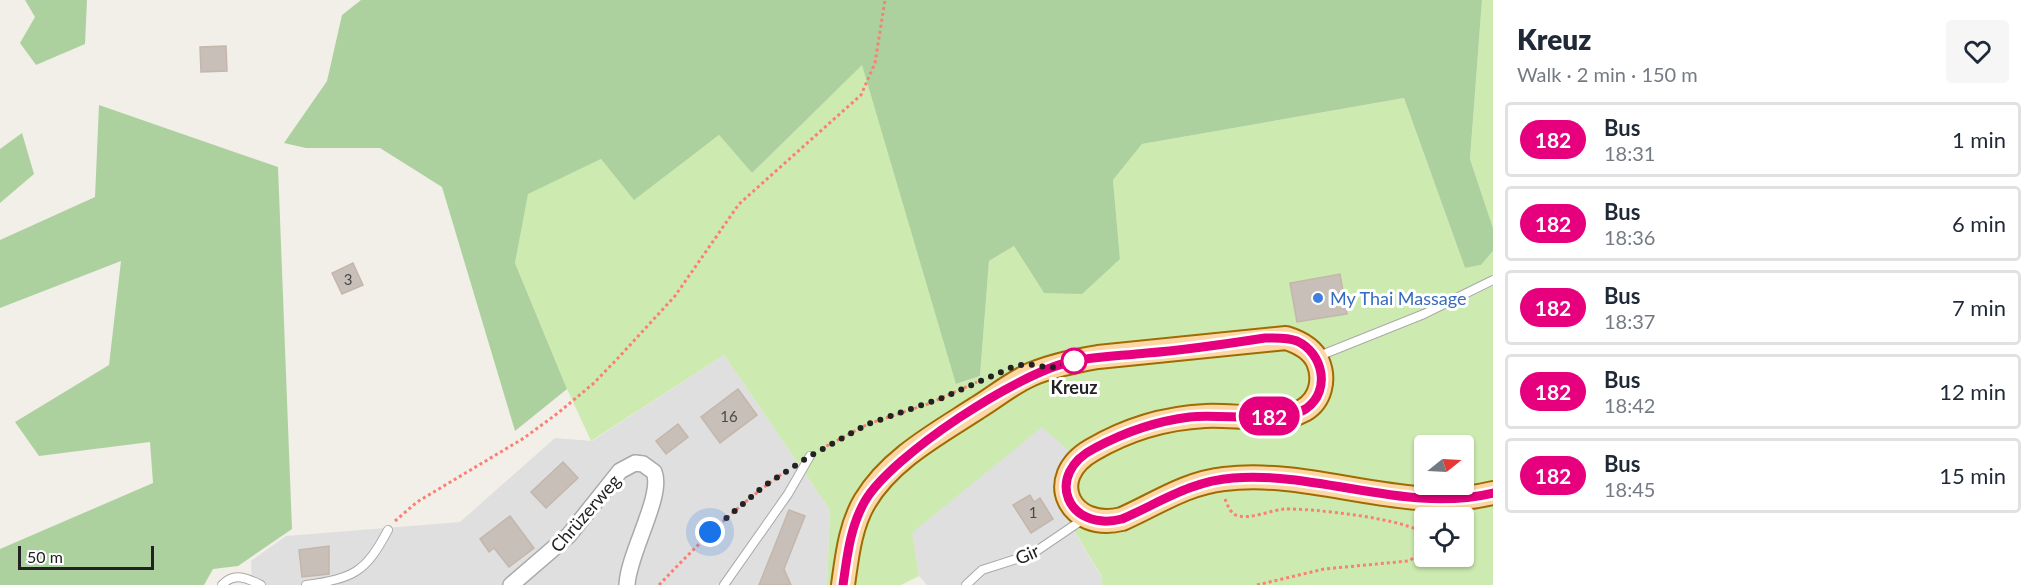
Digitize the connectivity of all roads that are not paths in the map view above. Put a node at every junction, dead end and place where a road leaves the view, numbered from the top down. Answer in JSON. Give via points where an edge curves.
{"nodes":[{"id":1,"x":1493,"y":280,"type":"edge"},
{"id":2,"x":1316,"y":357,"type":"junction"},
{"id":3,"x":810,"y":456,"type":"road end"},
{"id":4,"x":1493,"y":493,"type":"edge"},
{"id":5,"x":1086,"y":517,"type":"junction"},
{"id":6,"x":388,"y":530,"type":"road end"},
{"id":7,"x":222,"y":585,"type":"edge"},
{"id":8,"x":261,"y":585,"type":"edge"},
{"id":9,"x":306,"y":585,"type":"edge"},
{"id":10,"x":511,"y":585,"type":"edge"},
{"id":11,"x":627,"y":585,"type":"edge"},
{"id":12,"x":724,"y":585,"type":"edge"},
{"id":13,"x":843,"y":585,"type":"edge"},
{"id":14,"x":966,"y":585,"type":"edge"}],
"edges":[{"from":1,"to":2,"type":"lane","via":[[1424,314]]},
{"from":2,"to":5,"type":"main road","via":[[1322,377],[1319,394],[1296,413],[1174,419],[1125,434],[1084,454],[1072,466],[1065,487],[1074,508]]},
{"from":2,"to":13,"type":"main road","via":[[1296,341],[1265,338],[1098,357],[1029,376],[934,437],[886,474],[858,515]]},
{"from":3,"to":12,"type":"lane"},
{"from":4,"to":5,"type":"main road","via":[[1442,499],[1262,477],[1222,479],[1179,491],[1122,519],[1110,522]]},
{"from":5,"to":14,"type":"lane","name":"Gir","via":[[1032,554],[982,570]]},
{"from":6,"to":9,"type":"lane","via":[[361,570],[343,579]]},
{"from":7,"to":8,"type":"lane","via":[[240,577]]},
{"from":10,"to":11,"type":"street","name":"Chrüzerweg","via":[[568,535],[620,471],[635,463],[654,472],[657,484],[633,553]]}]}
